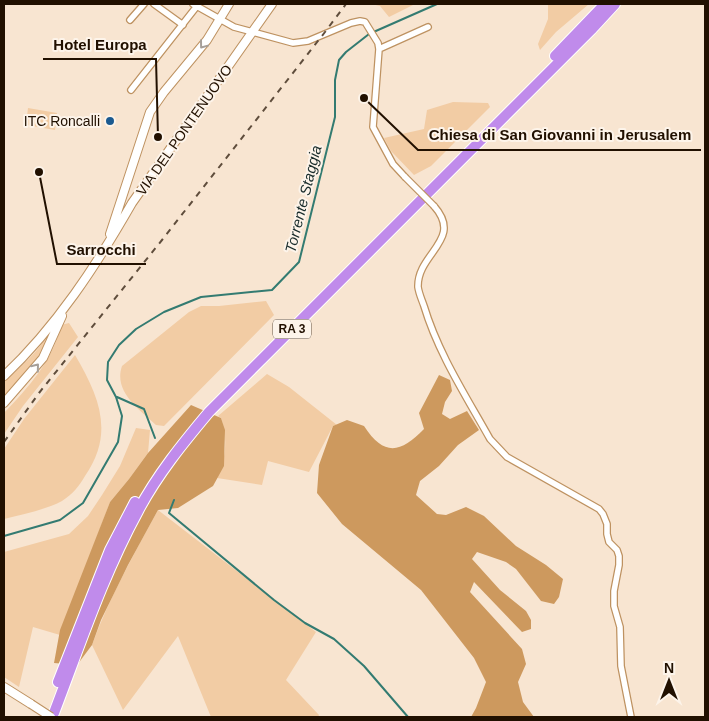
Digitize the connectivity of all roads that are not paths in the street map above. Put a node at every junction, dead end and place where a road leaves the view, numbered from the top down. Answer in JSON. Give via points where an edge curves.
{"nodes":[{"id":1,"x":144,"y":4,"type":"edge"},
{"id":2,"x":154,"y":4,"type":"edge"},
{"id":3,"x":229,"y":4,"type":"edge"},
{"id":4,"x":272,"y":4,"type":"edge"},
{"id":5,"x":605,"y":4,"type":"edge"},
{"id":6,"x":614,"y":4,"type":"edge"},
{"id":7,"x":195,"y":5,"type":"edge"},
{"id":8,"x":130,"y":20,"type":"dead end"},
{"id":9,"x":220,"y":20,"type":"junction"},
{"id":10,"x":183,"y":25,"type":"junction"},
{"id":11,"x":428,"y":26,"type":"dead end"},
{"id":12,"x":252,"y":32,"type":"junction"},
{"id":13,"x":379,"y":46,"type":"junction"},
{"id":14,"x":131,"y":90,"type":"dead end"},
{"id":15,"x":123,"y":197,"type":"junction"},
{"id":16,"x":129,"y":210,"type":"junction"},
{"id":17,"x":98,"y":257,"type":"junction"},
{"id":18,"x":64,"y":310,"type":"junction"},
{"id":19,"x":4,"y":376,"type":"edge"},
{"id":20,"x":4,"y":403,"type":"edge"},
{"id":21,"x":4,"y":687,"type":"edge"},
{"id":22,"x":51,"y":713,"type":"edge"},
{"id":23,"x":631,"y":717,"type":"edge"}],
"edges":[{"from":1,"to":8,"type":"street"},
{"from":2,"to":10,"type":"street"},
{"from":3,"to":9,"type":"main road"},
{"from":4,"to":12,"type":"main road","name":"VIA DEL PONTENUOVO"},
{"from":5,"to":22,"type":"highway","number":"RA 3","via":[[223,388],[181,436],[153,474],[110,550]]},
{"from":6,"to":22,"type":"highway","number":"RA 3","via":[[209,412],[185,441],[159,476],[117,552]]},
{"from":7,"to":9,"type":"street"},
{"from":7,"to":10,"type":"street"},
{"from":9,"to":12,"type":"street"},
{"from":9,"to":15,"type":"main road","one_way":true,"via":[[150,112]]},
{"from":10,"to":14,"type":"street"},
{"from":11,"to":13,"type":"street"},
{"from":12,"to":13,"type":"street","via":[[298,43],[350,22],[361,21],[366,23]]},
{"from":12,"to":16,"type":"main road","name":"VIA DEL PONTENUOVO"},
{"from":13,"to":23,"type":"street","bridge":true,"via":[[374,129],[389,157],[444,221],[445,231],[440,243],[420,271],[419,291],[430,324],[455,376],[497,448],[603,514],[607,538],[617,550],[619,565],[614,606],[620,627],[621,666]]},
{"from":15,"to":16,"type":"main road","via":[[123,208]]},
{"from":15,"to":17,"type":"main road"},
{"from":16,"to":17,"type":"main road","name":"VIA DEL PONTENUOVO"},
{"from":17,"to":18,"type":"main road"},
{"from":18,"to":19,"type":"main road"},
{"from":20,"to":18,"type":"main road","one_way":true,"via":[[43,358]]},
{"from":21,"to":22,"type":"main road","bridge":true}]}
